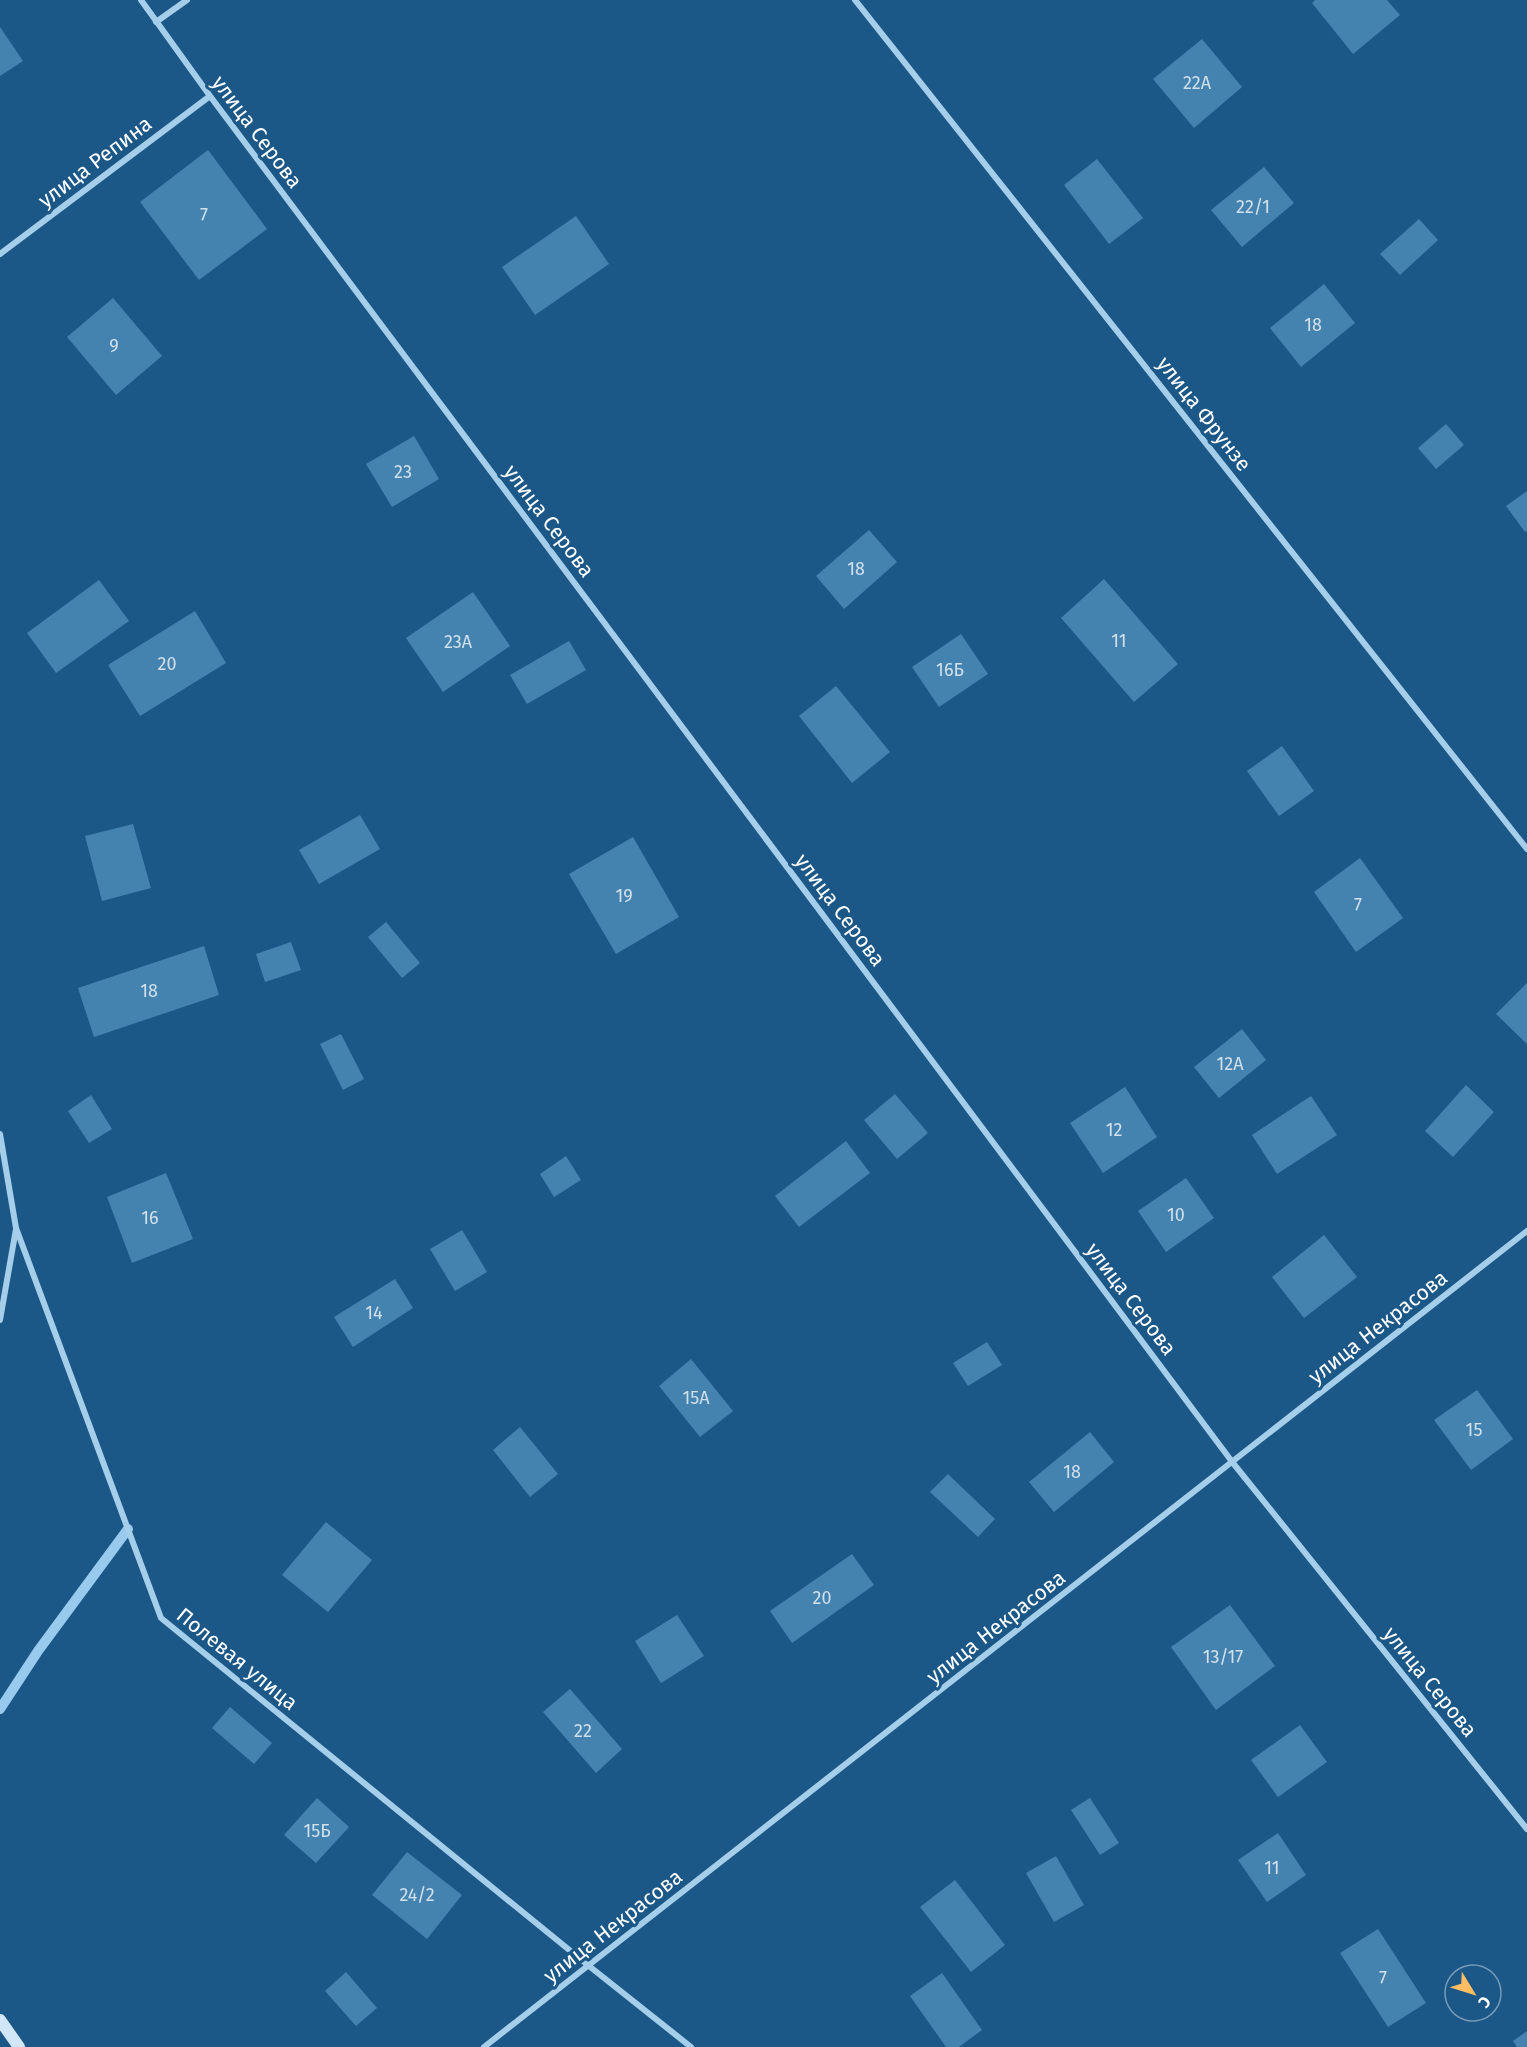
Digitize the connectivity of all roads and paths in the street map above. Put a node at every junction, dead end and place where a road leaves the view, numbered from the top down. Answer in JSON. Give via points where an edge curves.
{"nodes":[{"id":1,"x":141,"y":0,"type":"edge"},
{"id":2,"x":187,"y":0,"type":"edge"},
{"id":3,"x":855,"y":0,"type":"edge"},
{"id":4,"x":156,"y":22,"type":"junction"},
{"id":5,"x":210,"y":96,"type":"junction"},
{"id":6,"x":0,"y":254,"type":"edge"},
{"id":7,"x":1527,"y":849,"type":"edge"},
{"id":8,"x":0,"y":1134,"type":"edge"},
{"id":9,"x":16,"y":1228,"type":"junction"},
{"id":10,"x":1527,"y":1232,"type":"edge"},
{"id":11,"x":0,"y":1320,"type":"edge"},
{"id":12,"x":1233,"y":1463,"type":"junction"},
{"id":13,"x":1527,"y":1829,"type":"edge"},
{"id":14,"x":589,"y":1966,"type":"junction"},
{"id":15,"x":0,"y":2019,"type":"edge"},
{"id":16,"x":19,"y":2047,"type":"edge"},
{"id":17,"x":484,"y":2047,"type":"edge"},
{"id":18,"x":691,"y":2047,"type":"edge"}],
"edges":[{"from":1,"to":4,"type":"street","name":"улица Серова"},
{"from":2,"to":4,"type":"street"},
{"from":3,"to":7,"type":"street","name":"улица Фрунзе"},
{"from":4,"to":5,"type":"street","name":"улица Серова"},
{"from":5,"to":6,"type":"street","name":"улица Репина"},
{"from":5,"to":12,"type":"street","name":"улица Серова"},
{"from":8,"to":9,"type":"street","name":"Полевая улица"},
{"from":9,"to":11,"type":"street"},
{"from":9,"to":14,"type":"street","name":"Полевая улица","via":[[161,1618]]},
{"from":10,"to":12,"type":"street","name":"улица Некрасова"},
{"from":12,"to":13,"type":"street","name":"улица Серова"},
{"from":12,"to":14,"type":"street","name":"улица Некрасова"},
{"from":14,"to":17,"type":"street","name":"улица Некрасова"},
{"from":14,"to":18,"type":"street","name":"Полевая улица"},
{"from":15,"to":16,"type":"street"}]}
